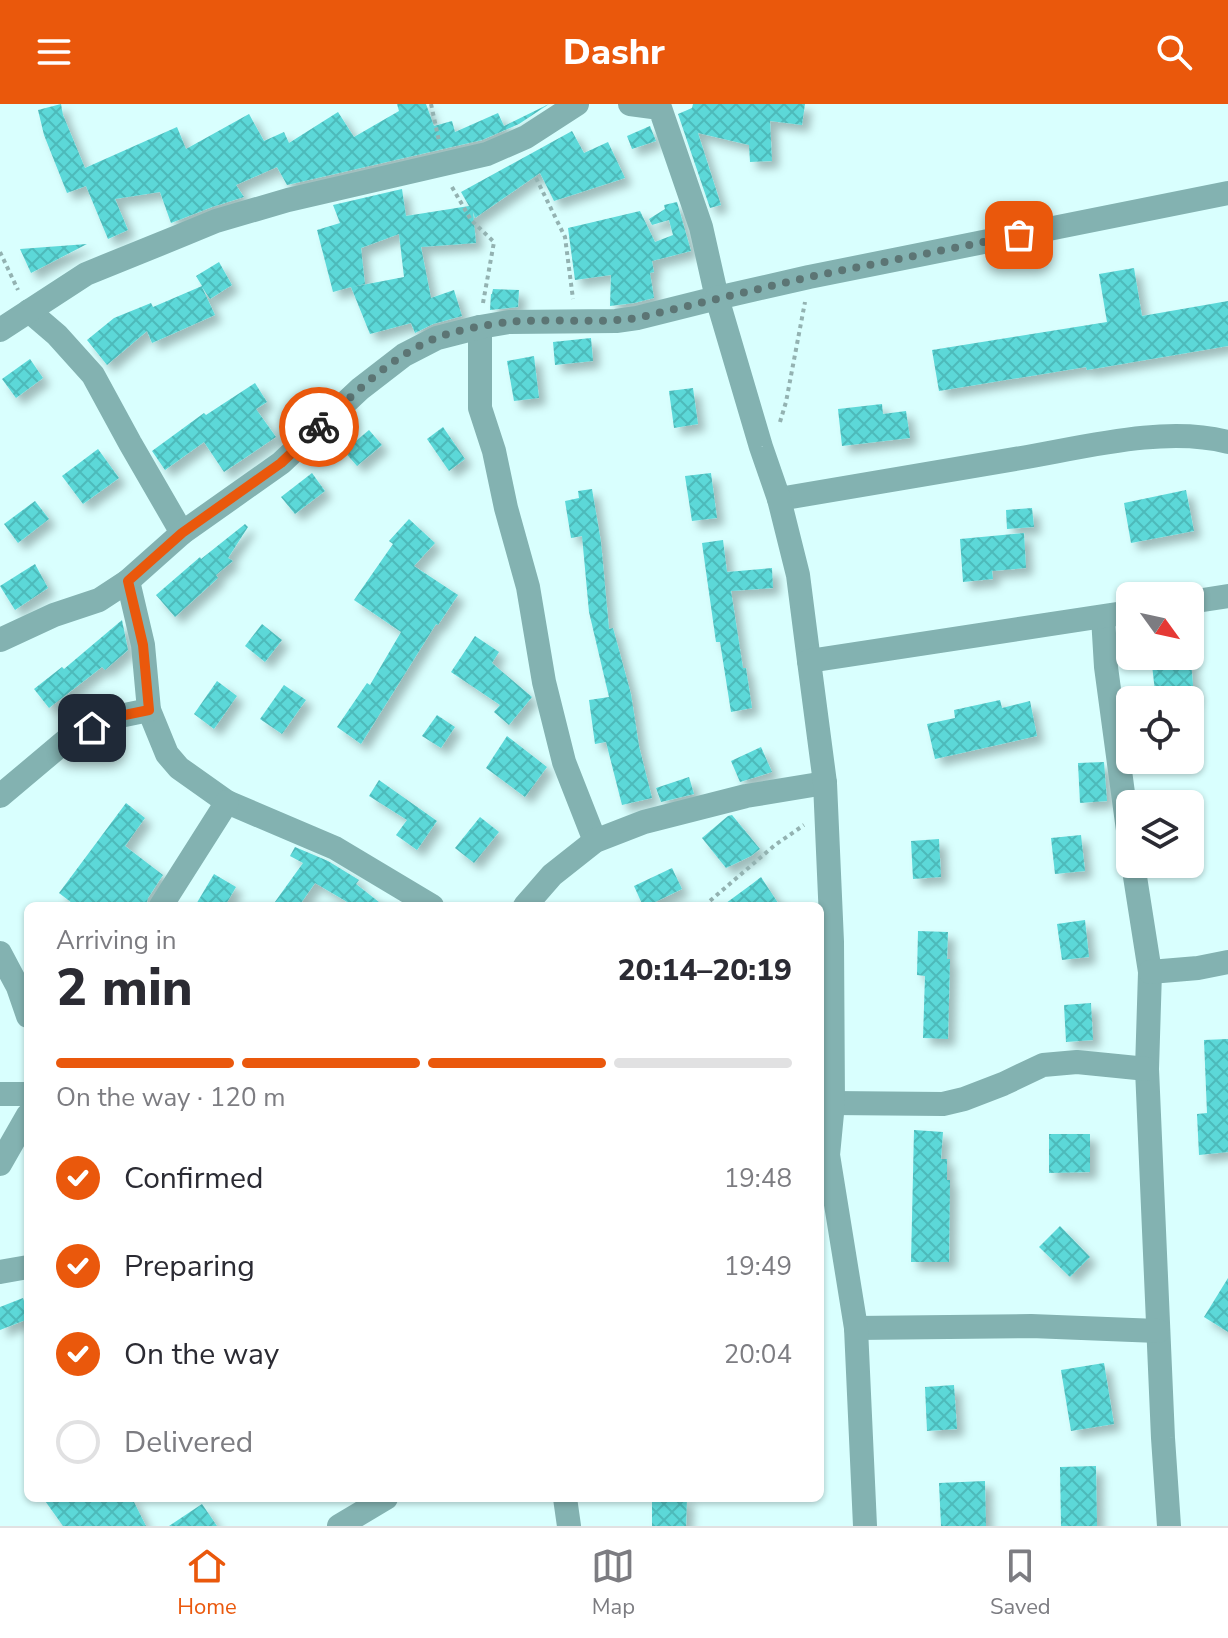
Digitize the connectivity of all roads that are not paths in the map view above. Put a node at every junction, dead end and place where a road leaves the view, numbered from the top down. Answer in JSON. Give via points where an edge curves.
{"nodes":[{"id":1,"x":577,"y":104,"type":"edge"},
{"id":2,"x":630,"y":104,"type":"edge"},
{"id":3,"x":660,"y":106,"type":"edge"},
{"id":4,"x":1228,"y":193,"type":"edge"},
{"id":5,"x":717,"y":298,"type":"junction"},
{"id":6,"x":29,"y":311,"type":"junction"},
{"id":7,"x":480,"y":327,"type":"junction"},
{"id":8,"x":0,"y":330,"type":"edge"},
{"id":9,"x":1228,"y":442,"type":"edge"},
{"id":10,"x":779,"y":499,"type":"junction"},
{"id":11,"x":182,"y":533,"type":"junction"},
{"id":12,"x":128,"y":581,"type":"junction"},
{"id":13,"x":1228,"y":596,"type":"edge"},
{"id":14,"x":1204,"y":600,"type":"edge"},
{"id":15,"x":1116,"y":615,"type":"edge"},
{"id":16,"x":1103,"y":617,"type":"junction"},
{"id":17,"x":0,"y":640,"type":"edge"},
{"id":18,"x":809,"y":661,"type":"junction"},
{"id":19,"x":149,"y":710,"type":"junction"},
{"id":20,"x":825,"y":783,"type":"junction"},
{"id":21,"x":1123,"y":790,"type":"edge"},
{"id":22,"x":0,"y":796,"type":"edge"},
{"id":23,"x":227,"y":802,"type":"junction"},
{"id":24,"x":595,"y":841,"type":"junction"},
{"id":25,"x":1135,"y":878,"type":"edge"},
{"id":26,"x":164,"y":902,"type":"edge"},
{"id":27,"x":425,"y":902,"type":"edge"},
{"id":28,"x":528,"y":902,"type":"edge"},
{"id":29,"x":0,"y":953,"type":"edge"},
{"id":30,"x":1228,"y":962,"type":"edge"},
{"id":31,"x":1150,"y":972,"type":"junction"},
{"id":32,"x":826,"y":996,"type":"edge"},
{"id":33,"x":24,"y":1004,"type":"edge"},
{"id":34,"x":1147,"y":1069,"type":"junction"},
{"id":35,"x":0,"y":1094,"type":"edge"},
{"id":36,"x":24,"y":1094,"type":"edge"},
{"id":37,"x":833,"y":1103,"type":"junction"},
{"id":38,"x":24,"y":1122,"type":"edge"},
{"id":39,"x":0,"y":1164,"type":"edge"},
{"id":40,"x":24,"y":1268,"type":"edge"},
{"id":41,"x":0,"y":1272,"type":"edge"},
{"id":42,"x":856,"y":1328,"type":"junction"},
{"id":43,"x":1158,"y":1331,"type":"junction"},
{"id":44,"x":379,"y":1502,"type":"edge"},
{"id":45,"x":566,"y":1502,"type":"edge"},
{"id":46,"x":339,"y":1526,"type":"edge"},
{"id":47,"x":569,"y":1526,"type":"edge"},
{"id":48,"x":865,"y":1526,"type":"edge"},
{"id":49,"x":1169,"y":1526,"type":"edge"}],
"edges":[{"from":1,"to":6,"type":"street","via":[[487,154],[216,221],[86,274]]},
{"from":2,"to":3,"type":"street"},
{"from":3,"to":5,"type":"street","via":[[701,227]]},
{"from":4,"to":5,"type":"street"},
{"from":5,"to":7,"type":"street","via":[[616,321]]},
{"from":5,"to":10,"type":"street"},
{"from":6,"to":8,"type":"street"},
{"from":6,"to":11,"type":"street","via":[[93,375]]},
{"from":7,"to":11,"type":"street","via":[[437,338],[404,355],[281,463]]},
{"from":7,"to":24,"type":"street","via":[[480,408],[528,587],[564,762]]},
{"from":9,"to":10,"type":"street","via":[[1180,436],[1117,442]]},
{"from":10,"to":18,"type":"street","via":[[798,575]]},
{"from":11,"to":12,"type":"street"},
{"from":12,"to":17,"type":"street","via":[[99,600]]},
{"from":12,"to":19,"type":"street","via":[[143,645]]},
{"from":13,"to":14,"type":"street"},
{"from":15,"to":16,"type":"street"},
{"from":16,"to":18,"type":"street"},
{"from":16,"to":21,"type":"street"},
{"from":18,"to":20,"type":"street"},
{"from":19,"to":22,"type":"street","via":[[115,717],[69,738]]},
{"from":19,"to":23,"type":"street","via":[[167,754]]},
{"from":20,"to":24,"type":"street","via":[[746,796],[644,822]]},
{"from":20,"to":32,"type":"street"},
{"from":23,"to":26,"type":"street"},
{"from":23,"to":27,"type":"street","via":[[335,848]]},
{"from":24,"to":28,"type":"street","via":[[552,875]]},
{"from":25,"to":31,"type":"street"},
{"from":29,"to":33,"type":"street"},
{"from":30,"to":31,"type":"street"},
{"from":31,"to":34,"type":"street"},
{"from":32,"to":37,"type":"street"},
{"from":34,"to":37,"type":"street","via":[[1077,1062],[1043,1065],[943,1104]]},
{"from":34,"to":43,"type":"street"},
{"from":35,"to":36,"type":"street"},
{"from":37,"to":42,"type":"street","via":[[828,1155]]},
{"from":38,"to":39,"type":"street"},
{"from":40,"to":41,"type":"street"},
{"from":42,"to":43,"type":"street"},
{"from":42,"to":48,"type":"street"},
{"from":43,"to":49,"type":"street"},
{"from":44,"to":46,"type":"street"},
{"from":45,"to":47,"type":"street"}]}
